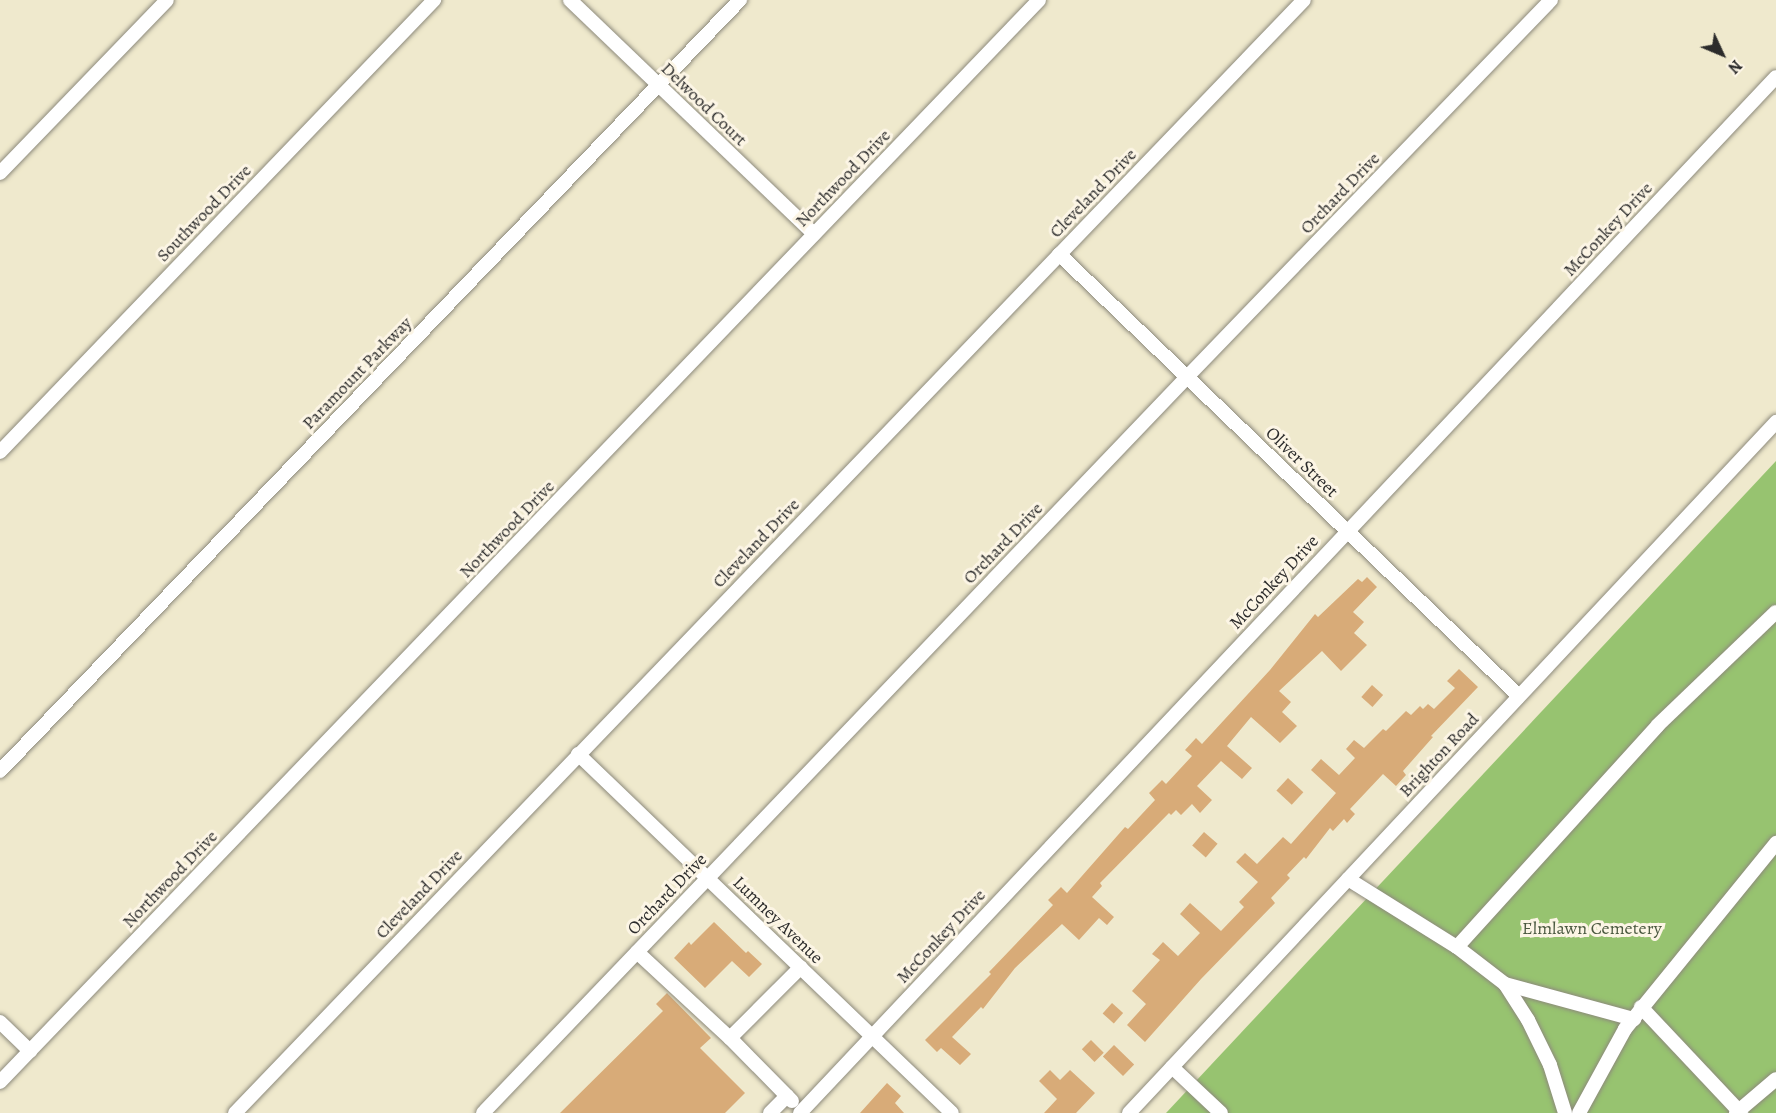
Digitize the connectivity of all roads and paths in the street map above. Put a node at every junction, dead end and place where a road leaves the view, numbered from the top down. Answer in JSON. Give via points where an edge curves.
{"nodes":[{"id":1,"x":167,"y":0,"type":"edge"},
{"id":2,"x":434,"y":0,"type":"edge"},
{"id":3,"x":570,"y":0,"type":"edge"},
{"id":4,"x":740,"y":0,"type":"edge"},
{"id":5,"x":1039,"y":0,"type":"edge"},
{"id":6,"x":1304,"y":0,"type":"edge"},
{"id":7,"x":1551,"y":0,"type":"edge"},
{"id":8,"x":1776,"y":77,"type":"edge"},
{"id":9,"x":658,"y":85,"type":"junction"},
{"id":10,"x":0,"y":173,"type":"edge"},
{"id":11,"x":813,"y":234,"type":"junction"},
{"id":12,"x":1059,"y":254,"type":"junction"},
{"id":13,"x":1186,"y":377,"type":"junction"},
{"id":14,"x":1776,"y":422,"type":"edge"},
{"id":15,"x":0,"y":452,"type":"edge"},
{"id":16,"x":1347,"y":531,"type":"junction"},
{"id":17,"x":1776,"y":612,"type":"edge"},
{"id":18,"x":1519,"y":696,"type":"junction"},
{"id":19,"x":578,"y":754,"type":"junction"},
{"id":20,"x":0,"y":771,"type":"edge"},
{"id":21,"x":1776,"y":843,"type":"edge"},
{"id":22,"x":708,"y":878,"type":"junction"},
{"id":23,"x":1348,"y":879,"type":"junction"},
{"id":24,"x":1457,"y":947,"type":"junction"},
{"id":25,"x":637,"y":952,"type":"junction"},
{"id":26,"x":801,"y":968,"type":"junction"},
{"id":27,"x":1505,"y":984,"type":"junction"},
{"id":28,"x":1637,"y":1013,"type":"junction"},
{"id":29,"x":0,"y":1022,"type":"edge"},
{"id":30,"x":872,"y":1036,"type":"junction"},
{"id":31,"x":730,"y":1038,"type":"junction"},
{"id":32,"x":30,"y":1051,"type":"junction"},
{"id":33,"x":1172,"y":1067,"type":"junction"},
{"id":34,"x":1776,"y":1079,"type":"edge"},
{"id":35,"x":0,"y":1082,"type":"edge"},
{"id":36,"x":787,"y":1096,"type":"junction"},
{"id":37,"x":801,"y":1111,"type":"edge"},
{"id":38,"x":1738,"y":1112,"type":"edge"},
{"id":39,"x":235,"y":1113,"type":"edge"},
{"id":40,"x":483,"y":1113,"type":"edge"},
{"id":41,"x":770,"y":1113,"type":"edge"},
{"id":42,"x":952,"y":1113,"type":"edge"},
{"id":43,"x":1129,"y":1113,"type":"edge"},
{"id":44,"x":1221,"y":1113,"type":"edge"},
{"id":45,"x":1565,"y":1113,"type":"edge"},
{"id":46,"x":1579,"y":1113,"type":"edge"}],
"edges":[{"from":1,"to":10,"type":"street"},
{"from":2,"to":15,"type":"street","name":"Southwood Drive"},
{"from":3,"to":9,"type":"street","name":"Delwood Court"},
{"from":4,"to":9,"type":"street","name":"Paramount Parkway"},
{"from":5,"to":11,"type":"street","name":"Northwood Drive"},
{"from":6,"to":12,"type":"street","name":"Cleveland Drive"},
{"from":7,"to":13,"type":"street","name":"Orchard Drive"},
{"from":8,"to":16,"type":"street","name":"McConkey Drive"},
{"from":9,"to":11,"type":"street","name":"Delwood Court"},
{"from":9,"to":20,"type":"street","name":"Paramount Parkway"},
{"from":11,"to":32,"type":"street","name":"Northwood Drive"},
{"from":12,"to":13,"type":"street","name":"Oliver Street"},
{"from":12,"to":19,"type":"street","name":"Cleveland Drive"},
{"from":13,"to":16,"type":"street","name":"Oliver Street"},
{"from":13,"to":22,"type":"street","name":"Orchard Drive"},
{"from":14,"to":18,"type":"street","name":"Brighton Road"},
{"from":16,"to":18,"type":"street","name":"Oliver Street"},
{"from":16,"to":30,"type":"street","name":"McConkey Drive"},
{"from":17,"to":24,"type":"street","via":[[1658,725]]},
{"from":18,"to":23,"type":"street","name":"Brighton Road"},
{"from":19,"to":22,"type":"street","name":"Lumney Avenue"},
{"from":19,"to":39,"type":"street","name":"Cleveland Drive"},
{"from":21,"to":28,"type":"street"},
{"from":22,"to":25,"type":"street","name":"Orchard Drive"},
{"from":22,"to":26,"type":"street","name":"Lumney Avenue"},
{"from":23,"to":24,"type":"street"},
{"from":23,"to":33,"type":"street","name":"Brighton Road"},
{"from":24,"to":27,"type":"street"},
{"from":25,"to":31,"type":"street"},
{"from":25,"to":40,"type":"street","name":"Orchard Drive"},
{"from":26,"to":30,"type":"street","name":"Lumney Avenue"},
{"from":26,"to":31,"type":"street"},
{"from":27,"to":28,"type":"street"},
{"from":27,"to":45,"type":"street","via":[[1550,1065]]},
{"from":28,"to":38,"type":"street"},
{"from":28,"to":46,"type":"street"},
{"from":29,"to":32,"type":"street"},
{"from":30,"to":37,"type":"street","name":"McConkey Drive"},
{"from":30,"to":42,"type":"street","name":"Lumney Avenue"},
{"from":31,"to":36,"type":"street"},
{"from":32,"to":35,"type":"street","name":"Northwood Drive"},
{"from":33,"to":43,"type":"street","name":"Brighton Road"},
{"from":33,"to":44,"type":"street"},
{"from":34,"to":38,"type":"street"},
{"from":36,"to":37,"type":"street"},
{"from":36,"to":41,"type":"street"}]}
